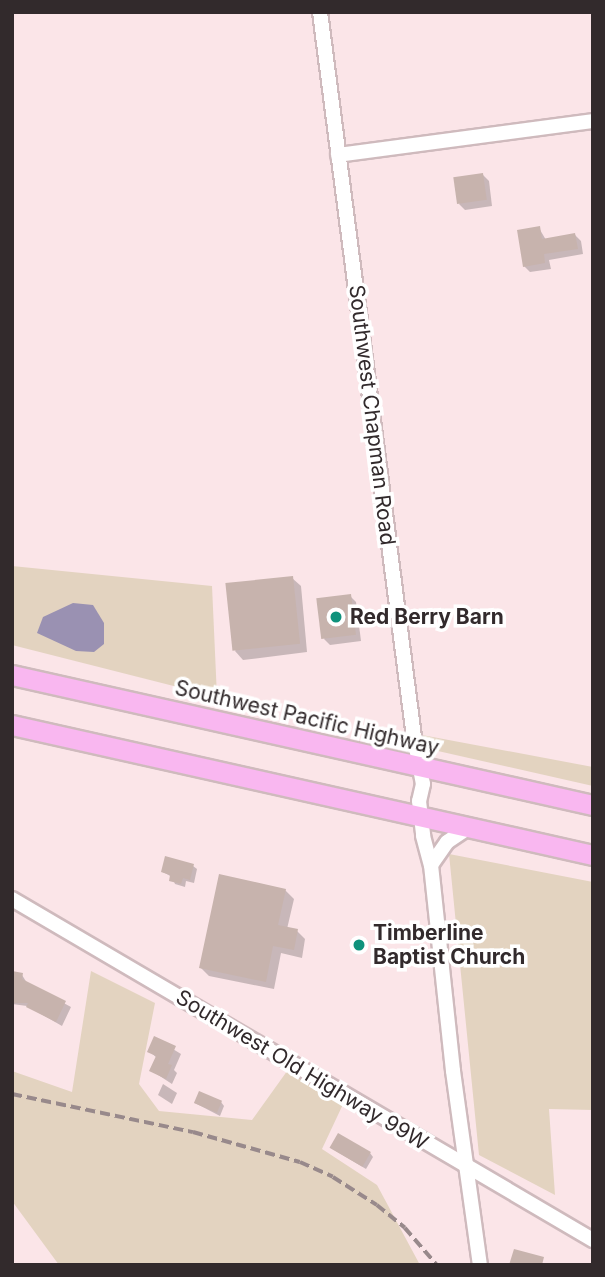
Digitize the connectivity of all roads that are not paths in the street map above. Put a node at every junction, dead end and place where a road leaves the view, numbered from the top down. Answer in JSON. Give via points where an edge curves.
{"nodes":[{"id":1,"x":320,"y":12,"type":"edge"},
{"id":2,"x":593,"y":121,"type":"edge"},
{"id":3,"x":338,"y":155,"type":"junction"},
{"id":4,"x":12,"y":675,"type":"edge"},
{"id":5,"x":12,"y":725,"type":"edge"},
{"id":6,"x":419,"y":766,"type":"junction"},
{"id":7,"x":593,"y":805,"type":"edge"},
{"id":8,"x":421,"y":816,"type":"junction"},
{"id":9,"x":468,"y":827,"type":"junction"},
{"id":10,"x":593,"y":855,"type":"edge"},
{"id":11,"x":431,"y":865,"type":"junction"},
{"id":12,"x":12,"y":899,"type":"edge"},
{"id":13,"x":467,"y":1167,"type":"junction"},
{"id":14,"x":593,"y":1240,"type":"edge"},
{"id":15,"x":480,"y":1265,"type":"edge"}],
"edges":[{"from":1,"to":3,"type":"street","name":"Southwest Chapman Road"},
{"from":2,"to":3,"type":"street"},
{"from":3,"to":6,"type":"street","name":"Southwest Chapman Road"},
{"from":4,"to":6,"type":"highway","name":"Southwest Pacific Highway"},
{"from":5,"to":8,"type":"highway"},
{"from":6,"to":7,"type":"highway","name":"Southwest Pacific Highway"},
{"from":6,"to":8,"type":"street","name":"Southwest Chapman Road"},
{"from":8,"to":9,"type":"highway"},
{"from":8,"to":11,"type":"street","name":"Southwest Chapman Road"},
{"from":9,"to":10,"type":"highway"},
{"from":9,"to":11,"type":"street","via":[[447,842]]},
{"from":11,"to":13,"type":"street","name":"Southwest Chapman Road"},
{"from":12,"to":13,"type":"street","name":"Southwest Old Highway 99W"},
{"from":13,"to":14,"type":"street","name":"Southwest Old Highway 99W"},
{"from":13,"to":15,"type":"street","name":"Southwest Chapman Road"}]}
